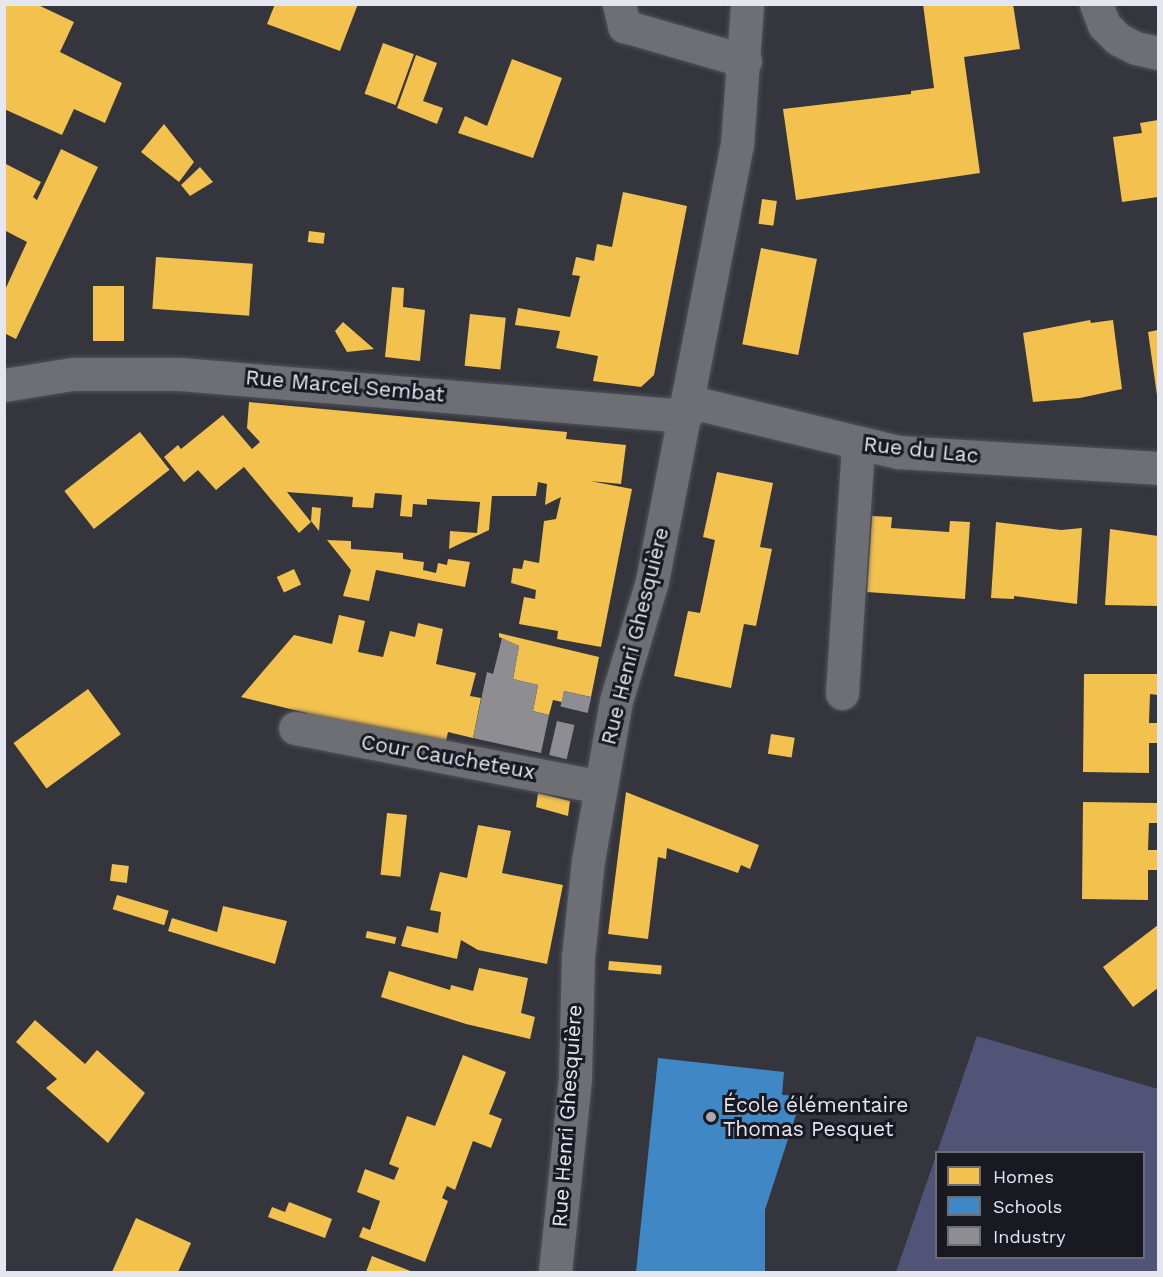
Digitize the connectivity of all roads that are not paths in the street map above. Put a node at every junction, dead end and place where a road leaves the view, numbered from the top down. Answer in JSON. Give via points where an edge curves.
{"nodes":[{"id":1,"x":619,"y":4,"type":"edge"},
{"id":2,"x":747,"y":4,"type":"edge"},
{"id":3,"x":1096,"y":4,"type":"edge"},
{"id":4,"x":1158,"y":53,"type":"edge"},
{"id":5,"x":745,"y":61,"type":"junction"},
{"id":6,"x":4,"y":385,"type":"edge"},
{"id":7,"x":686,"y":408,"type":"junction"},
{"id":8,"x":858,"y":444,"type":"junction"},
{"id":9,"x":1158,"y":468,"type":"edge"},
{"id":10,"x":842,"y":693,"type":"dead end"},
{"id":11,"x":295,"y":728,"type":"dead end"},
{"id":12,"x":600,"y":787,"type":"junction"},
{"id":13,"x":555,"y":1272,"type":"edge"}],
"edges":[{"from":1,"to":5,"type":"street","via":[[624,26]]},
{"from":2,"to":5,"type":"street","name":"Rue Henri Ghesquière"},
{"from":3,"to":4,"type":"street","via":[[1104,25],[1118,39]]},
{"from":5,"to":7,"type":"street","name":"Rue Henri Ghesquière","via":[[737,145]]},
{"from":6,"to":7,"type":"street","name":"Rue Marcel Sembat","via":[[72,374],[190,374]]},
{"from":7,"to":8,"type":"street","name":"Rue du Lac"},
{"from":7,"to":12,"type":"street","name":"Rue Henri Ghesquière","via":[[652,581],[616,701]]},
{"from":8,"to":9,"type":"street","name":"Rue du Lac","via":[[898,452]]},
{"from":8,"to":10,"type":"street"},
{"from":11,"to":12,"type":"street","name":"Cour Caucheteux"},
{"from":12,"to":13,"type":"street","name":"Rue Henri Ghesquière","via":[[578,957],[575,1078]]}]}
